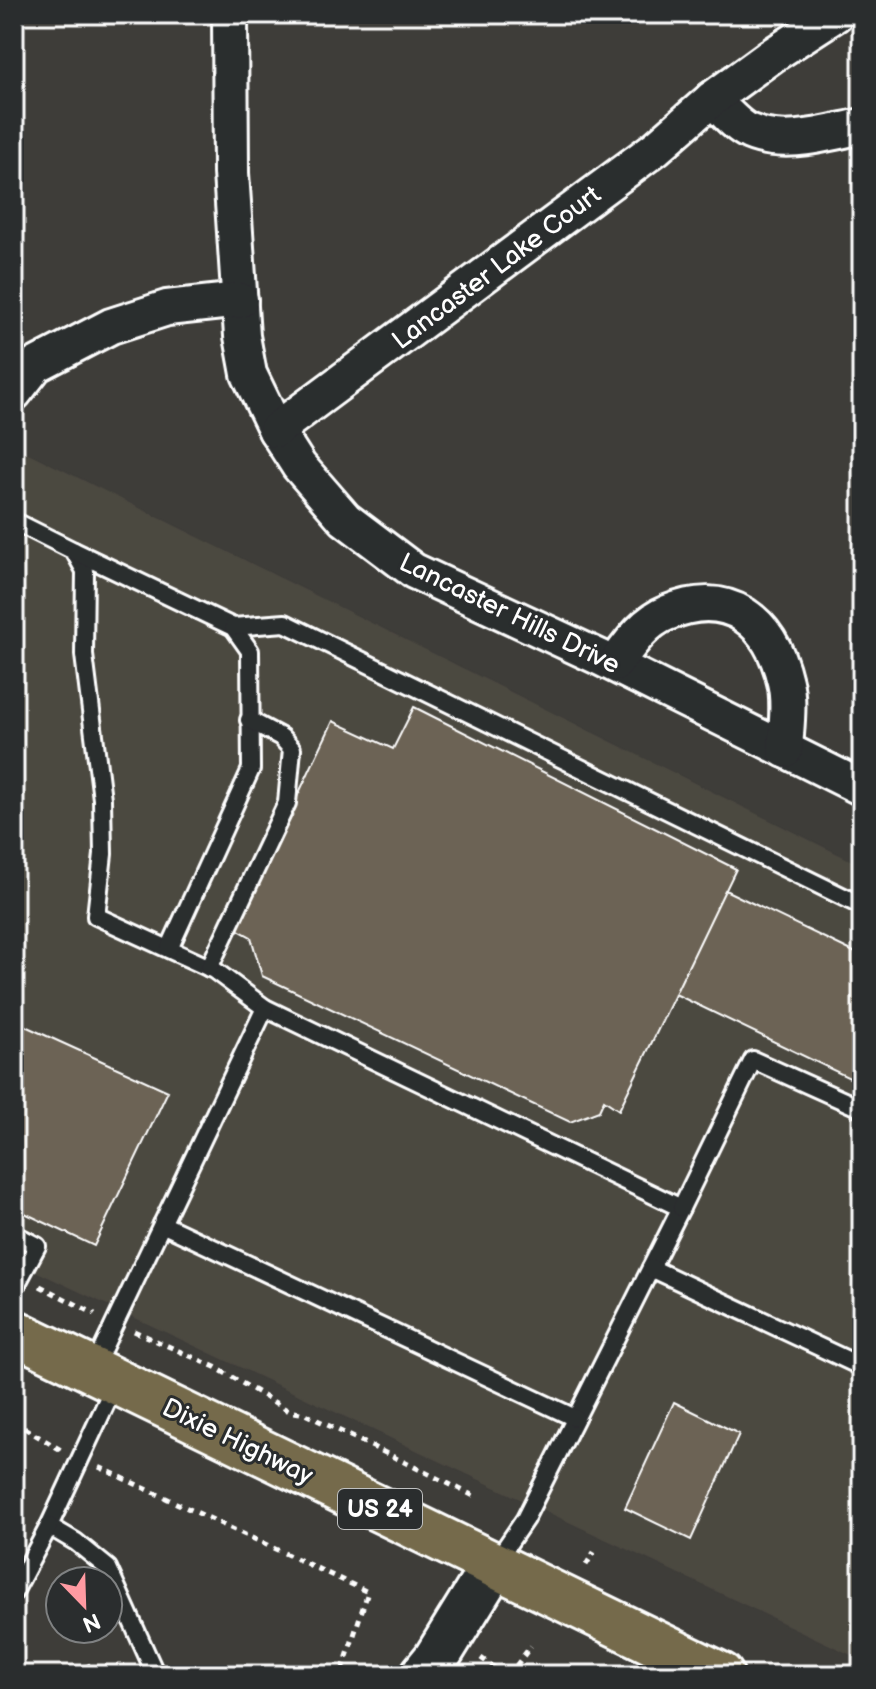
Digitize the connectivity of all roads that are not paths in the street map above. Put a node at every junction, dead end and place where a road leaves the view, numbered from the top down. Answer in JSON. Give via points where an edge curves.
{"nodes":[{"id":1,"x":230,"y":14,"type":"edge"},
{"id":2,"x":836,"y":14,"type":"edge"},
{"id":3,"x":712,"y":99,"type":"junction"},
{"id":4,"x":862,"y":126,"type":"edge"},
{"id":5,"x":240,"y":300,"type":"junction"},
{"id":6,"x":18,"y":378,"type":"edge"},
{"id":7,"x":276,"y":430,"type":"junction"},
{"id":8,"x":14,"y":521,"type":"edge"},
{"id":9,"x":74,"y":551,"type":"junction"},
{"id":10,"x":233,"y":627,"type":"junction"},
{"id":11,"x":615,"y":664,"type":"junction"},
{"id":12,"x":249,"y":720,"type":"junction"},
{"id":13,"x":785,"y":750,"type":"junction"},
{"id":14,"x":862,"y":788,"type":"edge"},
{"id":15,"x":862,"y":906,"type":"edge"},
{"id":16,"x":169,"y":949,"type":"junction"},
{"id":17,"x":209,"y":968,"type":"junction"},
{"id":18,"x":265,"y":1008,"type":"junction"},
{"id":19,"x":862,"y":1109,"type":"edge"},
{"id":20,"x":681,"y":1208,"type":"junction"},
{"id":21,"x":162,"y":1224,"type":"junction"},
{"id":22,"x":14,"y":1234,"type":"edge"},
{"id":23,"x":651,"y":1268,"type":"junction"},
{"id":24,"x":17,"y":1283,"type":"edge"},
{"id":25,"x":14,"y":1332,"type":"edge"},
{"id":26,"x":862,"y":1367,"type":"edge"},
{"id":27,"x":104,"y":1376,"type":"junction"},
{"id":28,"x":575,"y":1418,"type":"junction"},
{"id":29,"x":49,"y":1526,"type":"junction"},
{"id":30,"x":494,"y":1565,"type":"junction"},
{"id":31,"x":14,"y":1592,"type":"edge"},
{"id":32,"x":156,"y":1675,"type":"edge"},
{"id":33,"x":423,"y":1675,"type":"edge"},
{"id":34,"x":721,"y":1675,"type":"edge"}],
"edges":[{"from":1,"to":5,"type":"street","name":"Lancaster Hills Drive","via":[[231,173]]},
{"from":2,"to":3,"type":"street","name":"Lancaster Lake Court"},
{"from":3,"to":4,"type":"street","via":[[747,131],[767,137],[799,139]]},
{"from":3,"to":7,"type":"street","name":"Lancaster Lake Court","via":[[656,148]]},
{"from":5,"to":6,"type":"street","via":[[167,308],[111,326]]},
{"from":5,"to":7,"type":"street","name":"Lancaster Hills Drive","via":[[249,374]]},
{"from":7,"to":11,"type":"street","name":"Lancaster Hills Drive","via":[[345,519],[414,571]]},
{"from":8,"to":9,"type":"lane"},
{"from":9,"to":10,"type":"lane"},
{"from":9,"to":16,"type":"lane","via":[[85,571],[84,655],[102,799],[96,916]]},
{"from":10,"to":12,"type":"lane","via":[[250,651]]},
{"from":10,"to":15,"type":"lane","via":[[285,623]]},
{"from":11,"to":13,"type":"street","name":"Lancaster Hills Drive"},
{"from":11,"to":13,"type":"street","via":[[639,633],[665,613],[703,603],[732,607],[765,633],[779,660],[788,698]]},
{"from":12,"to":16,"type":"lane","via":[[251,769]]},
{"from":12,"to":17,"type":"lane","via":[[292,749],[287,803]]},
{"from":13,"to":14,"type":"street","name":"Lancaster Hills Drive"},
{"from":16,"to":17,"type":"lane"},
{"from":17,"to":18,"type":"lane"},
{"from":18,"to":20,"type":"lane"},
{"from":18,"to":21,"type":"lane"},
{"from":19,"to":20,"type":"lane","via":[[753,1060]]},
{"from":20,"to":23,"type":"lane"},
{"from":21,"to":27,"type":"lane","via":[[117,1322]]},
{"from":21,"to":28,"type":"lane"},
{"from":22,"to":24,"type":"lane","via":[[37,1246]]},
{"from":23,"to":26,"type":"lane"},
{"from":23,"to":28,"type":"lane"},
{"from":25,"to":27,"type":"main road","name":"Dixie Highway","number":"US 24"},
{"from":27,"to":29,"type":"lane","via":[[81,1458]]},
{"from":27,"to":30,"type":"main road","name":"Dixie Highway","number":"US 24"},
{"from":28,"to":30,"type":"lane","via":[[525,1519]]},
{"from":29,"to":31,"type":"lane"},
{"from":29,"to":32,"type":"lane","via":[[108,1568]]},
{"from":30,"to":33,"type":"main road"},
{"from":30,"to":34,"type":"main road","name":"Dixie Highway","number":"US 24"}]}
